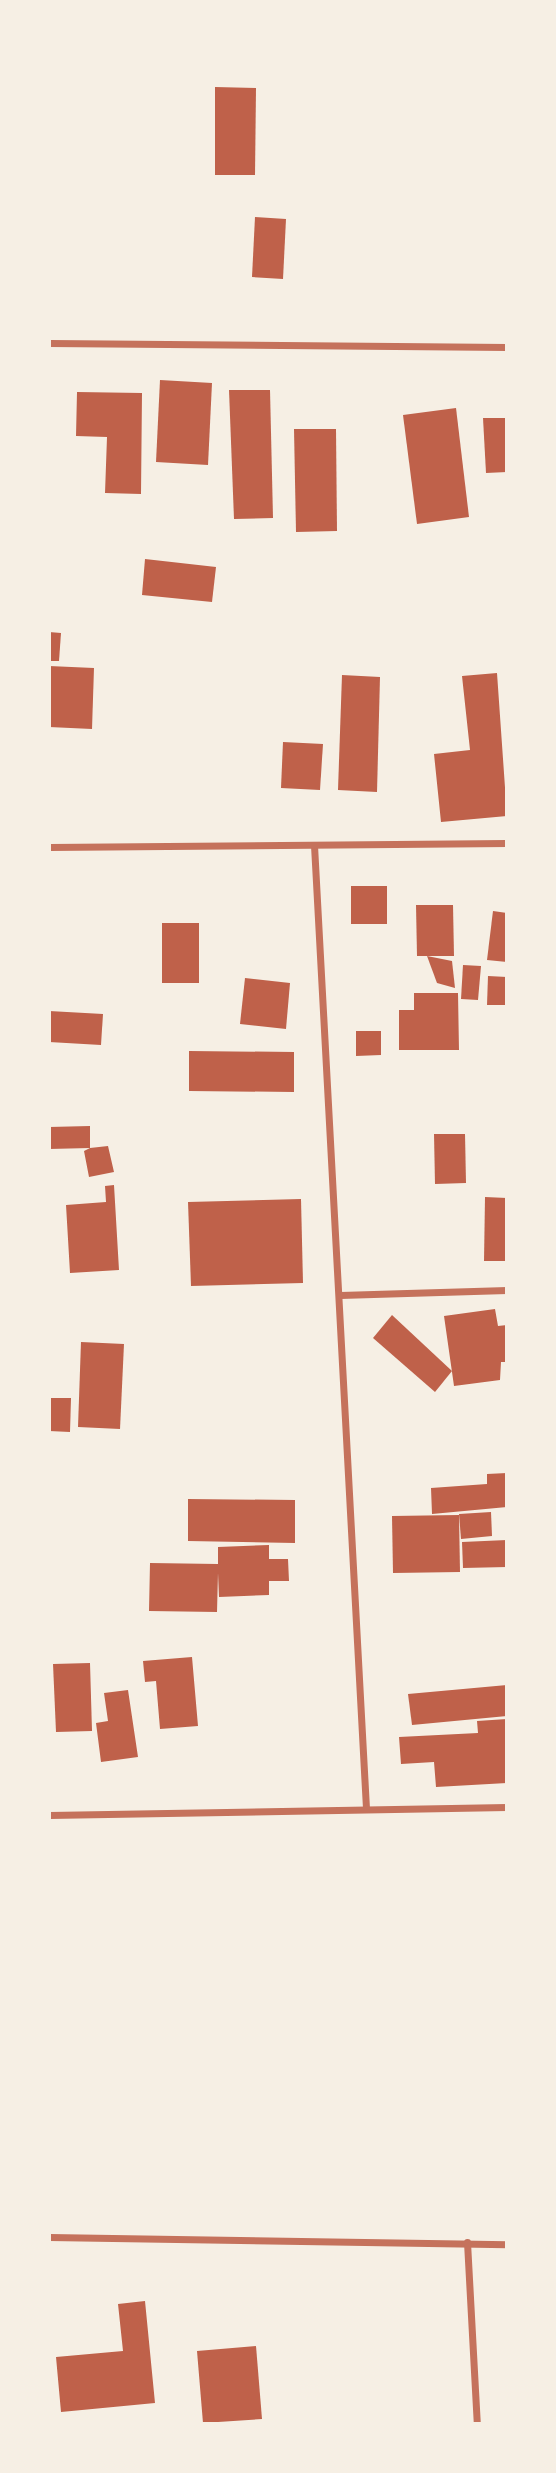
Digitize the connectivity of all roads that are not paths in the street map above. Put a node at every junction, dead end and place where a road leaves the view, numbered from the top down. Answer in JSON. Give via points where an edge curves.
{"nodes":[{"id":1,"x":49,"y":343,"type":"edge"},
{"id":2,"x":507,"y":347,"type":"edge"},
{"id":3,"x":507,"y":843,"type":"edge"},
{"id":4,"x":314,"y":845,"type":"junction"},
{"id":5,"x":49,"y":847,"type":"edge"},
{"id":6,"x":507,"y":1290,"type":"edge"},
{"id":7,"x":340,"y":1295,"type":"junction"},
{"id":8,"x":507,"y":1807,"type":"edge"},
{"id":9,"x":366,"y":1809,"type":"junction"},
{"id":10,"x":49,"y":1815,"type":"edge"},
{"id":11,"x":49,"y":2237,"type":"edge"},
{"id":12,"x":467,"y":2242,"type":"junction"},
{"id":13,"x":507,"y":2244,"type":"edge"},
{"id":14,"x":477,"y":2424,"type":"edge"}],
"edges":[{"from":1,"to":2,"type":"street"},
{"from":3,"to":4,"type":"street"},
{"from":4,"to":5,"type":"street"},
{"from":4,"to":7,"type":"street"},
{"from":6,"to":7,"type":"street"},
{"from":7,"to":9,"type":"street"},
{"from":8,"to":9,"type":"street"},
{"from":9,"to":10,"type":"street"},
{"from":11,"to":12,"type":"street"},
{"from":12,"to":13,"type":"street"},
{"from":12,"to":14,"type":"street"}]}
